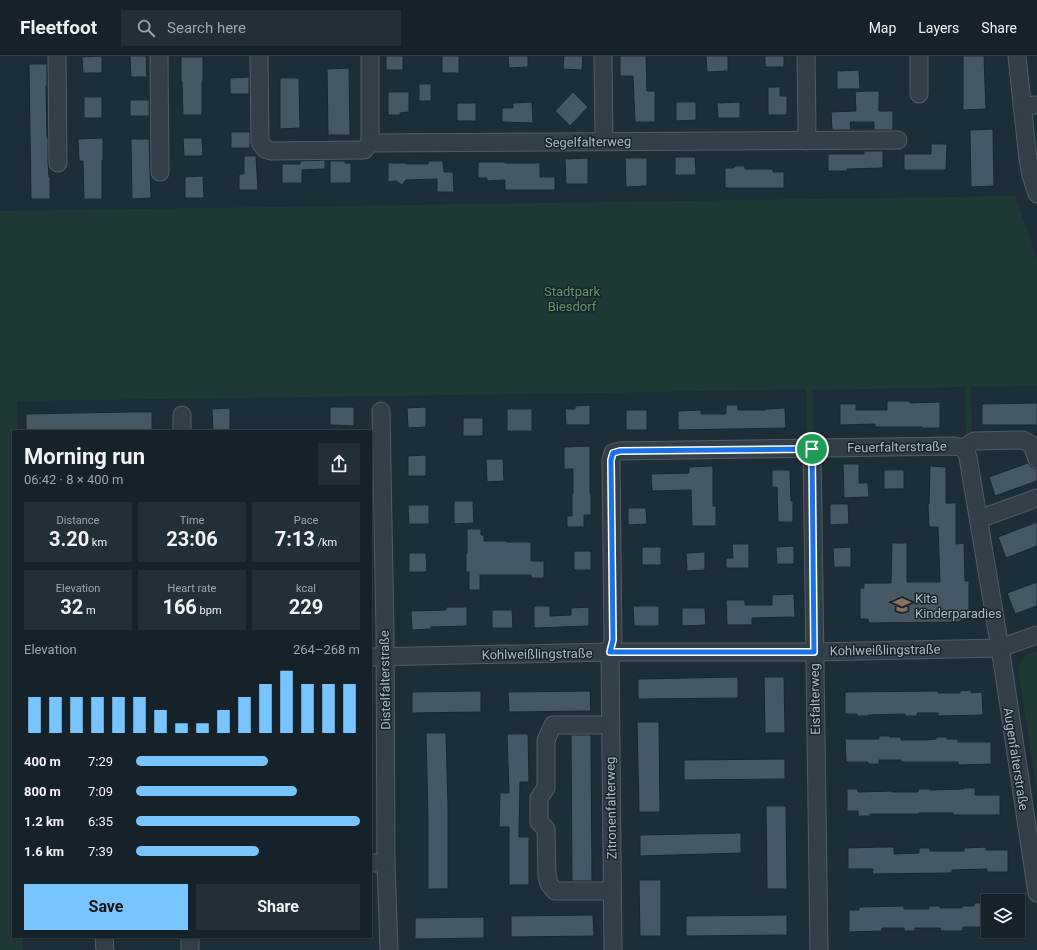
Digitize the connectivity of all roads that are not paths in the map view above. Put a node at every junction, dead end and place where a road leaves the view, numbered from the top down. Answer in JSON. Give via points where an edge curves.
{"nodes":[{"id":1,"x":57,"y":56,"type":"edge"},
{"id":2,"x":159,"y":56,"type":"edge"},
{"id":3,"x":259,"y":56,"type":"edge"},
{"id":4,"x":370,"y":56,"type":"edge"},
{"id":5,"x":604,"y":56,"type":"edge"},
{"id":6,"x":806,"y":56,"type":"edge"},
{"id":7,"x":919,"y":56,"type":"edge"},
{"id":8,"x":1017,"y":56,"type":"edge"},
{"id":9,"x":919,"y":94,"type":"dead end"},
{"id":10,"x":1030,"y":106,"type":"edge"},
{"id":11,"x":898,"y":140,"type":"dead end"},
{"id":12,"x":604,"y":141,"type":"junction"},
{"id":13,"x":806,"y":141,"type":"junction"},
{"id":14,"x":370,"y":143,"type":"junction"},
{"id":15,"x":58,"y":163,"type":"dead end"},
{"id":16,"x":160,"y":172,"type":"dead end"},
{"id":17,"x":1037,"y":194,"type":"edge"},
{"id":18,"x":381,"y":411,"type":"dead end"},
{"id":19,"x":964,"y":448,"type":"junction"},
{"id":20,"x":812,"y":449,"type":"junction"},
{"id":21,"x":613,"y":453,"type":"joint"},
{"id":22,"x":1037,"y":459,"type":"edge"},
{"id":23,"x":1037,"y":498,"type":"edge"},
{"id":24,"x":979,"y":518,"type":"junction"},
{"id":25,"x":1037,"y":635,"type":"edge"},
{"id":26,"x":1000,"y":648,"type":"junction"},
{"id":27,"x":610,"y":652,"type":"junction"},
{"id":28,"x":814,"y":652,"type":"junction"},
{"id":29,"x":378,"y":657,"type":"edge"},
{"id":30,"x":611,"y":725,"type":"junction"},
{"id":31,"x":379,"y":863,"type":"edge"},
{"id":32,"x":612,"y":891,"type":"junction"},
{"id":33,"x":1037,"y":893,"type":"edge"},
{"id":34,"x":104,"y":938,"type":"edge"},
{"id":35,"x":190,"y":938,"type":"edge"},
{"id":36,"x":105,"y":950,"type":"edge"},
{"id":37,"x":190,"y":950,"type":"edge"},
{"id":38,"x":389,"y":950,"type":"edge"},
{"id":39,"x":613,"y":950,"type":"edge"},
{"id":40,"x":820,"y":950,"type":"edge"}],
"edges":[{"from":1,"to":15,"type":"street"},
{"from":2,"to":16,"type":"street"},
{"from":3,"to":14,"type":"street","via":[[260,142],[265,149],[364,150]]},
{"from":4,"to":14,"type":"street"},
{"from":5,"to":12,"type":"street"},
{"from":6,"to":13,"type":"street"},
{"from":7,"to":9,"type":"street"},
{"from":8,"to":10,"type":"street"},
{"from":10,"to":17,"type":"street","via":[[1028,159]]},
{"from":11,"to":13,"type":"street","name":"Segelfalterweg"},
{"from":12,"to":13,"type":"street","name":"Segelfalterweg"},
{"from":12,"to":14,"type":"street","name":"Segelfalterweg"},
{"from":18,"to":29,"type":"street","name":"Distelfalterstraße"},
{"from":19,"to":20,"type":"street","name":"Feuerfalterstraße","via":[[954,446]]},
{"from":19,"to":22,"type":"street","via":[[974,441],[1023,440],[1032,445]]},
{"from":19,"to":24,"type":"street","via":[[968,457]]},
{"from":20,"to":21,"type":"street","name":"Feuerfalterstraße"},
{"from":20,"to":28,"type":"street","name":"Eisfalterweg"},
{"from":21,"to":27,"type":"street","name":"Zitronenfalterweg","via":[[613,640]]},
{"from":23,"to":24,"type":"street"},
{"from":24,"to":26,"type":"street"},
{"from":25,"to":26,"type":"street","name":"Kohlweißlingstraße"},
{"from":26,"to":28,"type":"street","name":"Kohlweißlingstraße"},
{"from":26,"to":33,"type":"street","name":"Augenfalterstraße"},
{"from":27,"to":28,"type":"street","name":"Kohlweißlingstraße"},
{"from":27,"to":29,"type":"street","name":"Kohlweißlingstraße"},
{"from":27,"to":30,"type":"street","name":"Zitronenfalterweg"},
{"from":28,"to":40,"type":"street","name":"Eisfalterweg"},
{"from":29,"to":31,"type":"street","name":"Distelfalterstraße"},
{"from":30,"to":32,"type":"street","name":"Zitronenfalterweg"},
{"from":30,"to":32,"type":"street","via":[[553,725],[546,740],[546,788],[539,798],[538,822],[546,829],[547,876],[555,891]]},
{"from":31,"to":38,"type":"street","name":"Distelfalterstraße"},
{"from":32,"to":39,"type":"street","name":"Zitronenfalterweg"},
{"from":34,"to":36,"type":"street"},
{"from":35,"to":37,"type":"street"}]}
